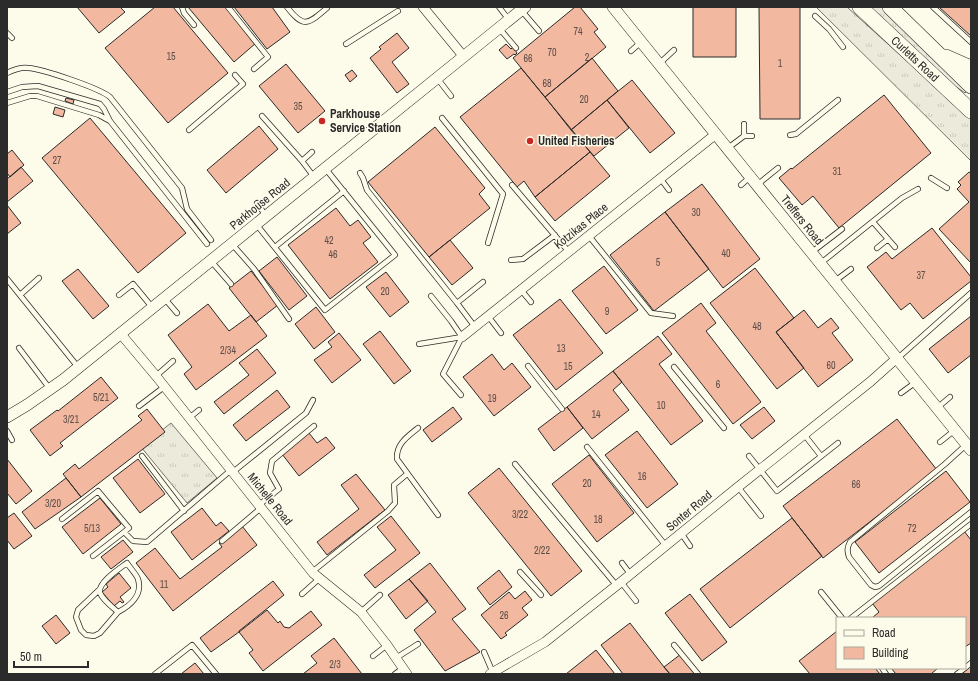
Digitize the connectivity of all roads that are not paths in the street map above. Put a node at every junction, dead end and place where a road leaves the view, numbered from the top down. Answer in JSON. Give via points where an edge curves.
{"nodes":[{"id":1,"x":182,"y":7,"type":"edge"},
{"id":2,"x":228,"y":7,"type":"edge"},
{"id":3,"x":287,"y":7,"type":"edge"},
{"id":4,"x":423,"y":7,"type":"edge"},
{"id":5,"x":499,"y":7,"type":"edge"},
{"id":6,"x":613,"y":7,"type":"edge"},
{"id":7,"x":860,"y":7,"type":"edge"},
{"id":8,"x":890,"y":7,"type":"edge"},
{"id":9,"x":933,"y":7,"type":"edge"},
{"id":10,"x":327,"y":8,"type":"dead end"},
{"id":11,"x":523,"y":8,"type":"edge"},
{"id":12,"x":398,"y":11,"type":"dead end"},
{"id":13,"x":815,"y":16,"type":"dead end"},
{"id":14,"x":509,"y":20,"type":"junction"},
{"id":15,"x":194,"y":25,"type":"dead end"},
{"id":16,"x":499,"y":28,"type":"junction"},
{"id":17,"x":539,"y":31,"type":"dead end"},
{"id":18,"x":7,"y":33,"type":"edge"},
{"id":19,"x":12,"y":38,"type":"dead end"},
{"id":20,"x":641,"y":42,"type":"junction"},
{"id":21,"x":971,"y":42,"type":"edge"},
{"id":22,"x":346,"y":44,"type":"dead end"},
{"id":23,"x":843,"y":47,"type":"dead end"},
{"id":24,"x":516,"y":48,"type":"dead end"},
{"id":25,"x":674,"y":50,"type":"dead end"},
{"id":26,"x":631,"y":51,"type":"dead end"},
{"id":27,"x":937,"y":53,"type":"junction"},
{"id":28,"x":464,"y":57,"type":"junction"},
{"id":29,"x":659,"y":64,"type":"junction"},
{"id":30,"x":971,"y":68,"type":"edge"},
{"id":31,"x":254,"y":69,"type":"dead end"},
{"id":32,"x":7,"y":73,"type":"edge"},
{"id":33,"x":235,"y":75,"type":"dead end"},
{"id":34,"x":437,"y":78,"type":"junction"},
{"id":35,"x":971,"y":86,"type":"edge"},
{"id":36,"x":7,"y":92,"type":"edge"},
{"id":37,"x":451,"y":96,"type":"dead end"},
{"id":38,"x":838,"y":100,"type":"dead end"},
{"id":39,"x":7,"y":103,"type":"edge"},
{"id":40,"x":970,"y":109,"type":"edge"},
{"id":41,"x":262,"y":116,"type":"dead end"},
{"id":42,"x":442,"y":118,"type":"dead end"},
{"id":43,"x":110,"y":121,"type":"junction"},
{"id":44,"x":744,"y":124,"type":"dead end"},
{"id":45,"x":189,"y":130,"type":"dead end"},
{"id":46,"x":716,"y":134,"type":"junction"},
{"id":47,"x":790,"y":135,"type":"dead end"},
{"id":48,"x":744,"y":136,"type":"junction"},
{"id":49,"x":752,"y":136,"type":"dead end"},
{"id":50,"x":728,"y":148,"type":"junction"},
{"id":51,"x":312,"y":152,"type":"dead end"},
{"id":52,"x":302,"y":161,"type":"junction"},
{"id":53,"x":325,"y":168,"type":"junction"},
{"id":54,"x":778,"y":168,"type":"dead end"},
{"id":55,"x":360,"y":174,"type":"dead end"},
{"id":56,"x":314,"y":177,"type":"junction"},
{"id":57,"x":660,"y":178,"type":"junction"},
{"id":58,"x":931,"y":178,"type":"dead end"},
{"id":59,"x":754,"y":181,"type":"junction"},
{"id":60,"x":512,"y":185,"type":"dead end"},
{"id":61,"x":741,"y":185,"type":"dead end"},
{"id":62,"x":947,"y":188,"type":"dead end"},
{"id":63,"x":918,"y":189,"type":"dead end"},
{"id":64,"x":669,"y":190,"type":"dead end"},
{"id":65,"x":344,"y":191,"type":"junction"},
{"id":66,"x":257,"y":203,"type":"dead end"},
{"id":67,"x":266,"y":216,"type":"junction"},
{"id":68,"x":873,"y":222,"type":"junction"},
{"id":69,"x":256,"y":224,"type":"junction"},
{"id":70,"x":842,"y":229,"type":"dead end"},
{"id":71,"x":555,"y":235,"type":"junction"},
{"id":72,"x":589,"y":236,"type":"junction"},
{"id":73,"x":888,"y":238,"type":"junction"},
{"id":74,"x":488,"y":243,"type":"dead end"},
{"id":75,"x":231,"y":244,"type":"junction"},
{"id":76,"x":895,"y":246,"type":"dead end"},
{"id":77,"x":275,"y":247,"type":"junction"},
{"id":78,"x":877,"y":248,"type":"dead end"},
{"id":79,"x":569,"y":252,"type":"junction"},
{"id":80,"x":811,"y":252,"type":"junction"},
{"id":81,"x":511,"y":260,"type":"dead end"},
{"id":82,"x":210,"y":261,"type":"junction"},
{"id":83,"x":820,"y":263,"type":"junction"},
{"id":84,"x":851,"y":269,"type":"dead end"},
{"id":85,"x":39,"y":278,"type":"dead end"},
{"id":86,"x":7,"y":279,"type":"edge"},
{"id":87,"x":483,"y":282,"type":"dead end"},
{"id":88,"x":835,"y":282,"type":"junction"},
{"id":89,"x":231,"y":284,"type":"dead end"},
{"id":90,"x":521,"y":290,"type":"junction"},
{"id":91,"x":971,"y":293,"type":"edge"},
{"id":92,"x":20,"y":295,"type":"junction"},
{"id":93,"x":119,"y":295,"type":"dead end"},
{"id":94,"x":431,"y":296,"type":"dead end"},
{"id":95,"x":164,"y":298,"type":"junction"},
{"id":96,"x":531,"y":302,"type":"dead end"},
{"id":97,"x":457,"y":303,"type":"junction"},
{"id":98,"x":152,"y":307,"type":"junction"},
{"id":99,"x":177,"y":313,"type":"dead end"},
{"id":100,"x":488,"y":316,"type":"junction"},
{"id":101,"x":673,"y":316,"type":"dead end"},
{"id":102,"x":289,"y":319,"type":"dead end"},
{"id":103,"x":475,"y":327,"type":"junction"},
{"id":104,"x":120,"y":333,"type":"junction"},
{"id":105,"x":501,"y":333,"type":"dead end"},
{"id":106,"x":462,"y":337,"type":"junction"},
{"id":107,"x":419,"y":344,"type":"dead end"},
{"id":108,"x":19,"y":348,"type":"dead end"},
{"id":109,"x":897,"y":358,"type":"junction"},
{"id":110,"x":173,"y":361,"type":"dead end"},
{"id":111,"x":528,"y":366,"type":"dead end"},
{"id":112,"x":78,"y":367,"type":"junction"},
{"id":113,"x":674,"y":367,"type":"dead end"},
{"id":114,"x":156,"y":376,"type":"junction"},
{"id":115,"x":916,"y":382,"type":"junction"},
{"id":116,"x":164,"y":386,"type":"junction"},
{"id":117,"x":50,"y":389,"type":"junction"},
{"id":118,"x":901,"y":393,"type":"dead end"},
{"id":119,"x":461,"y":395,"type":"dead end"},
{"id":120,"x":950,"y":397,"type":"dead end"},
{"id":121,"x":313,"y":400,"type":"dead end"},
{"id":122,"x":139,"y":406,"type":"dead end"},
{"id":123,"x":937,"y":408,"type":"junction"},
{"id":124,"x":562,"y":409,"type":"dead end"},
{"id":125,"x":199,"y":410,"type":"dead end"},
{"id":126,"x":7,"y":417,"type":"edge"},
{"id":127,"x":189,"y":418,"type":"junction"},
{"id":128,"x":314,"y":426,"type":"dead end"},
{"id":129,"x":418,"y":428,"type":"dead end"},
{"id":130,"x":724,"y":428,"type":"dead end"},
{"id":131,"x":955,"y":430,"type":"junction"},
{"id":132,"x":7,"y":432,"type":"edge"},
{"id":133,"x":803,"y":433,"type":"junction"},
{"id":134,"x":12,"y":440,"type":"dead end"},
{"id":135,"x":940,"y":442,"type":"dead end"},
{"id":136,"x":838,"y":443,"type":"dead end"},
{"id":137,"x":587,"y":447,"type":"dead end"},
{"id":138,"x":969,"y":447,"type":"edge"},
{"id":139,"x":142,"y":456,"type":"dead end"},
{"id":140,"x":749,"y":456,"type":"dead end"},
{"id":141,"x":821,"y":456,"type":"junction"},
{"id":142,"x":515,"y":464,"type":"dead end"},
{"id":143,"x":759,"y":470,"type":"junction"},
{"id":144,"x":232,"y":471,"type":"junction"},
{"id":145,"x":407,"y":474,"type":"junction"},
{"id":146,"x":738,"y":486,"type":"junction"},
{"id":147,"x":260,"y":506,"type":"junction"},
{"id":148,"x":184,"y":510,"type":"junction"},
{"id":149,"x":971,"y":512,"type":"edge"},
{"id":150,"x":438,"y":515,"type":"dead end"},
{"id":151,"x":761,"y":516,"type":"dead end"},
{"id":152,"x":62,"y":519,"type":"dead end"},
{"id":153,"x":971,"y":524,"type":"edge"},
{"id":154,"x":124,"y":532,"type":"junction"},
{"id":155,"x":681,"y":533,"type":"junction"},
{"id":156,"x":222,"y":541,"type":"dead end"},
{"id":157,"x":666,"y":546,"type":"junction"},
{"id":158,"x":690,"y":546,"type":"dead end"},
{"id":159,"x":93,"y":556,"type":"dead end"},
{"id":160,"x":622,"y":564,"type":"dead end"},
{"id":161,"x":312,"y":572,"type":"junction"},
{"id":162,"x":520,"y":572,"type":"dead end"},
{"id":163,"x":631,"y":575,"type":"junction"},
{"id":164,"x":320,"y":578,"type":"junction"},
{"id":165,"x":619,"y":584,"type":"junction"},
{"id":166,"x":100,"y":589,"type":"junction"},
{"id":167,"x":821,"y":592,"type":"dead end"},
{"id":168,"x":302,"y":594,"type":"dead end"},
{"id":169,"x":380,"y":595,"type":"dead end"},
{"id":170,"x":541,"y":596,"type":"dead end"},
{"id":171,"x":636,"y":601,"type":"dead end"},
{"id":172,"x":118,"y":612,"type":"junction"},
{"id":173,"x":361,"y":612,"type":"junction"},
{"id":174,"x":841,"y":617,"type":"edge"},
{"id":175,"x":852,"y":617,"type":"edge"},
{"id":176,"x":418,"y":644,"type":"dead end"},
{"id":177,"x":387,"y":645,"type":"junction"},
{"id":178,"x":674,"y":645,"type":"dead end"},
{"id":179,"x":484,"y":652,"type":"dead end"},
{"id":180,"x":373,"y":656,"type":"dead end"},
{"id":181,"x":396,"y":658,"type":"junction"},
{"id":182,"x":405,"y":671,"type":"edge"},
{"id":183,"x":491,"y":673,"type":"edge"},
{"id":184,"x":155,"y":674,"type":"edge"},
{"id":185,"x":216,"y":674,"type":"edge"},
{"id":186,"x":395,"y":674,"type":"edge"},
{"id":187,"x":698,"y":674,"type":"edge"}],
"edges":[{"from":1,"to":15,"type":"lane"},
{"from":2,"to":31,"type":"lane","via":[[268,57]]},
{"from":3,"to":10,"type":"lane","via":[[297,19],[304,22],[309,22]]},
{"from":4,"to":28,"type":"street"},
{"from":5,"to":14,"type":"lane"},
{"from":6,"to":20,"type":"street","name":"Treffers Road"},
{"from":7,"to":40,"type":"highway","name":"Curletts Road"},
{"from":8,"to":27,"type":"highway","name":"Curletts Road"},
{"from":9,"to":21,"type":"lane"},
{"from":11,"to":14,"type":"street","name":"Parkhouse Road"},
{"from":11,"to":17,"type":"lane"},
{"from":12,"to":22,"type":"lane"},
{"from":13,"to":23,"type":"lane"},
{"from":14,"to":16,"type":"street","name":"Parkhouse Road"},
{"from":16,"to":24,"type":"lane"},
{"from":16,"to":28,"type":"street","name":"Parkhouse Road"},
{"from":18,"to":19,"type":"lane"},
{"from":20,"to":26,"type":"lane"},
{"from":20,"to":29,"type":"street","name":"Treffers Road"},
{"from":25,"to":29,"type":"lane"},
{"from":27,"to":30,"type":"highway"},
{"from":27,"to":35,"type":"highway","name":"Curletts Road"},
{"from":28,"to":34,"type":"street","name":"Parkhouse Road"},
{"from":29,"to":46,"type":"street","name":"Treffers Road"},
{"from":32,"to":43,"type":"lane","via":[[27,68],[105,92],[182,188],[187,209],[209,242]]},
{"from":33,"to":45,"type":"lane","via":[[243,84]]},
{"from":34,"to":37,"type":"lane"},
{"from":34,"to":53,"type":"street","name":"Parkhouse Road"},
{"from":36,"to":43,"type":"lane","via":[[22,87],[38,86],[100,104]]},
{"from":38,"to":47,"type":"lane","via":[[796,134]]},
{"from":39,"to":43,"type":"lane","via":[[37,96],[99,114]]},
{"from":41,"to":52,"type":"lane"},
{"from":42,"to":74,"type":"lane","via":[[502,194]]},
{"from":44,"to":48,"type":"lane"},
{"from":46,"to":50,"type":"street","name":"Treffers Road"},
{"from":46,"to":57,"type":"street","name":"Kotzikas Place"},
{"from":48,"to":49,"type":"lane"},
{"from":48,"to":50,"type":"lane"},
{"from":50,"to":59,"type":"street","name":"Treffers Road"},
{"from":51,"to":52,"type":"lane"},
{"from":52,"to":56,"type":"lane"},
{"from":53,"to":56,"type":"street","name":"Parkhouse Road"},
{"from":53,"to":65,"type":"lane"},
{"from":54,"to":59,"type":"lane"},
{"from":55,"to":97,"type":"lane","via":[[367,190]]},
{"from":56,"to":67,"type":"street","name":"Parkhouse Road"},
{"from":57,"to":64,"type":"lane"},
{"from":57,"to":72,"type":"street","name":"Kotzikas Place"},
{"from":58,"to":62,"type":"lane"},
{"from":59,"to":61,"type":"lane"},
{"from":59,"to":80,"type":"street","name":"Treffers Road"},
{"from":60,"to":71,"type":"lane"},
{"from":63,"to":68,"type":"lane","via":[[902,198]]},
{"from":65,"to":77,"type":"lane"},
{"from":65,"to":77,"type":"lane","via":[[395,255],[325,310]]},
{"from":66,"to":67,"type":"lane"},
{"from":67,"to":69,"type":"street","name":"Parkhouse Road"},
{"from":68,"to":73,"type":"lane"},
{"from":68,"to":83,"type":"lane"},
{"from":69,"to":75,"type":"street","name":"Parkhouse Road"},
{"from":69,"to":77,"type":"lane"},
{"from":70,"to":80,"type":"lane"},
{"from":71,"to":79,"type":"lane"},
{"from":71,"to":81,"type":"lane","via":[[523,259]]},
{"from":72,"to":79,"type":"street","name":"Kotzikas Place"},
{"from":72,"to":101,"type":"lane","via":[[651,313]]},
{"from":73,"to":76,"type":"lane"},
{"from":73,"to":78,"type":"lane"},
{"from":75,"to":82,"type":"street","name":"Parkhouse Road"},
{"from":75,"to":102,"type":"lane","via":[[254,269]]},
{"from":79,"to":90,"type":"street","name":"Kotzikas Place"},
{"from":80,"to":83,"type":"street","name":"Treffers Road"},
{"from":82,"to":89,"type":"lane"},
{"from":82,"to":95,"type":"street","name":"Parkhouse Road"},
{"from":83,"to":88,"type":"street","name":"Treffers Road"},
{"from":84,"to":88,"type":"lane"},
{"from":85,"to":92,"type":"lane"},
{"from":86,"to":92,"type":"lane"},
{"from":87,"to":97,"type":"lane"},
{"from":88,"to":109,"type":"street","name":"Treffers Road"},
{"from":90,"to":96,"type":"lane"},
{"from":90,"to":100,"type":"street","name":"Kotzikas Place"},
{"from":91,"to":109,"type":"lane"},
{"from":92,"to":112,"type":"lane"},
{"from":93,"to":98,"type":"lane","via":[[133,284]]},
{"from":94,"to":106,"type":"lane"},
{"from":95,"to":98,"type":"street","name":"Parkhouse Road"},
{"from":95,"to":99,"type":"lane"},
{"from":97,"to":103,"type":"lane"},
{"from":98,"to":104,"type":"street","name":"Parkhouse Road"},
{"from":100,"to":103,"type":"street","name":"Kotzikas Place"},
{"from":100,"to":105,"type":"lane"},
{"from":103,"to":106,"type":"street","name":"Kotzikas Place"},
{"from":104,"to":112,"type":"street","name":"Parkhouse Road"},
{"from":104,"to":114,"type":"street","name":"Michelle Road"},
{"from":106,"to":107,"type":"lane"},
{"from":106,"to":119,"type":"lane","via":[[443,374]]},
{"from":108,"to":117,"type":"lane"},
{"from":109,"to":115,"type":"street","name":"Treffers Road"},
{"from":109,"to":133,"type":"street","name":"Sonter Road"},
{"from":110,"to":114,"type":"lane"},
{"from":111,"to":124,"type":"lane"},
{"from":112,"to":117,"type":"street","name":"Parkhouse Road"},
{"from":113,"to":130,"type":"lane"},
{"from":114,"to":116,"type":"street","name":"Michelle Road"},
{"from":115,"to":118,"type":"lane"},
{"from":115,"to":123,"type":"street","name":"Treffers Road"},
{"from":116,"to":122,"type":"lane"},
{"from":116,"to":127,"type":"street","name":"Michelle Road"},
{"from":117,"to":126,"type":"street","name":"Parkhouse Road"},
{"from":120,"to":123,"type":"lane"},
{"from":121,"to":144,"type":"lane","via":[[306,413]]},
{"from":123,"to":131,"type":"street","name":"Treffers Road"},
{"from":125,"to":127,"type":"lane"},
{"from":127,"to":144,"type":"street","name":"Michelle Road"},
{"from":128,"to":147,"type":"lane","via":[[272,461],[270,473],[279,489]]},
{"from":129,"to":145,"type":"lane","via":[[398,448],[397,459]]},
{"from":131,"to":135,"type":"lane"},
{"from":131,"to":138,"type":"street","name":"Treffers Road"},
{"from":132,"to":134,"type":"lane"},
{"from":133,"to":141,"type":"lane"},
{"from":133,"to":143,"type":"street","name":"Sonter Road"},
{"from":136,"to":141,"type":"lane"},
{"from":137,"to":157,"type":"lane"},
{"from":138,"to":149,"type":"lane","via":[[850,542],[847,552],[875,587]]},
{"from":139,"to":148,"type":"lane"},
{"from":140,"to":143,"type":"lane"},
{"from":141,"to":143,"type":"lane","via":[[777,491]]},
{"from":142,"to":165,"type":"lane"},
{"from":143,"to":146,"type":"street","name":"Sonter Road"},
{"from":144,"to":147,"type":"street","name":"Michelle Road"},
{"from":144,"to":148,"type":"lane"},
{"from":145,"to":150,"type":"lane"},
{"from":145,"to":161,"type":"lane","via":[[394,485],[395,502],[388,511]]},
{"from":146,"to":151,"type":"lane"},
{"from":146,"to":155,"type":"street","name":"Sonter Road"},
{"from":147,"to":156,"type":"lane"},
{"from":147,"to":161,"type":"street","name":"Michelle Road"},
{"from":148,"to":154,"type":"lane","via":[[147,542],[133,541]]},
{"from":152,"to":154,"type":"lane","via":[[98,491],[129,528]]},
{"from":153,"to":175,"type":"lane"},
{"from":154,"to":159,"type":"lane"},
{"from":155,"to":157,"type":"street","name":"Sonter Road"},
{"from":155,"to":158,"type":"lane"},
{"from":157,"to":163,"type":"street","name":"Sonter Road"},
{"from":160,"to":163,"type":"lane"},
{"from":161,"to":164,"type":"street","name":"Michelle Road"},
{"from":162,"to":170,"type":"lane"},
{"from":163,"to":165,"type":"street","name":"Sonter Road"},
{"from":164,"to":168,"type":"lane"},
{"from":164,"to":173,"type":"street","name":"Michelle Road"},
{"from":165,"to":171,"type":"lane"},
{"from":165,"to":183,"type":"street","name":"Sonter Road","via":[[545,642]]},
{"from":166,"to":172,"type":"lane","via":[[101,594]]},
{"from":166,"to":172,"type":"lane","via":[[104,581],[127,564],[138,580],[139,589],[136,599]]},
{"from":166,"to":172,"type":"lane","via":[[78,610],[76,617],[81,630],[86,635],[94,636],[100,633]]},
{"from":167,"to":174,"type":"lane"},
{"from":169,"to":173,"type":"lane"},
{"from":173,"to":177,"type":"street","name":"Michelle Road"},
{"from":176,"to":181,"type":"lane"},
{"from":177,"to":180,"type":"lane"},
{"from":177,"to":181,"type":"street","name":"Michelle Road"},
{"from":178,"to":187,"type":"lane"},
{"from":179,"to":183,"type":"lane"},
{"from":181,"to":182,"type":"street","name":"Michelle Road"},
{"from":182,"to":186,"type":"lane"},
{"from":184,"to":185,"type":"lane","via":[[192,644]]}]}
